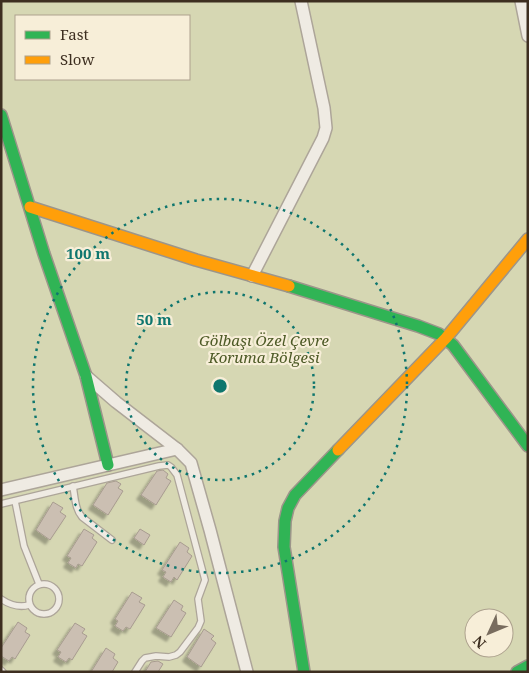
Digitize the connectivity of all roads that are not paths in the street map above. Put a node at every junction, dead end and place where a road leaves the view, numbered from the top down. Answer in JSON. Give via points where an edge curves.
{"nodes":[{"id":1,"x":301,"y":1,"type":"edge"},
{"id":2,"x":522,"y":1,"type":"edge"},
{"id":3,"x":528,"y":36,"type":"edge"},
{"id":4,"x":1,"y":115,"type":"edge"},
{"id":5,"x":30,"y":206,"type":"junction"},
{"id":6,"x":528,"y":239,"type":"edge"},
{"id":7,"x":252,"y":276,"type":"junction"},
{"id":8,"x":446,"y":338,"type":"junction"},
{"id":9,"x":86,"y":376,"type":"junction"},
{"id":10,"x":528,"y":446,"type":"edge"},
{"id":11,"x":177,"y":449,"type":"junction"},
{"id":12,"x":108,"y":465,"type":"junction"},
{"id":13,"x":73,"y":486,"type":"junction"},
{"id":14,"x":1,"y":490,"type":"edge"},
{"id":15,"x":15,"y":500,"type":"junction"},
{"id":16,"x":1,"y":504,"type":"edge"},
{"id":17,"x":112,"y":540,"type":"dead end"},
{"id":18,"x":39,"y":584,"type":"junction"},
{"id":19,"x":1,"y":599,"type":"edge"},
{"id":20,"x":29,"y":605,"type":"junction"},
{"id":21,"x":528,"y":666,"type":"edge"},
{"id":22,"x":135,"y":672,"type":"edge"},
{"id":23,"x":247,"y":672,"type":"edge"},
{"id":24,"x":304,"y":672,"type":"edge"},
{"id":25,"x":517,"y":672,"type":"edge"}],
"edges":[{"from":1,"to":7,"type":"street","via":[[326,128]]},
{"from":2,"to":3,"type":"street"},
{"from":4,"to":5,"type":"street"},
{"from":5,"to":7,"type":"street"},
{"from":5,"to":9,"type":"street"},
{"from":6,"to":8,"type":"street"},
{"from":7,"to":8,"type":"street","via":[[418,326]]},
{"from":8,"to":10,"type":"street"},
{"from":8,"to":24,"type":"street","via":[[289,505],[284,547]]},
{"from":9,"to":11,"type":"street"},
{"from":9,"to":12,"type":"street"},
{"from":11,"to":12,"type":"street"},
{"from":11,"to":23,"type":"street","via":[[193,470]]},
{"from":12,"to":14,"type":"street"},
{"from":13,"to":15,"type":"lane"},
{"from":13,"to":17,"type":"lane","via":[[79,513]]},
{"from":13,"to":22,"type":"lane","via":[[164,465],[171,467],[176,475],[205,580],[198,599],[201,621],[180,652],[169,657],[145,658]]},
{"from":15,"to":16,"type":"lane"},
{"from":15,"to":18,"type":"lane","via":[[24,546]]},
{"from":18,"to":20,"type":"lane","via":[[30,592]]},
{"from":18,"to":20,"type":"lane","via":[[52,586],[59,596],[59,603],[56,609],[45,615],[38,614]]},
{"from":19,"to":20,"type":"lane","via":[[22,607]]},
{"from":21,"to":25,"type":"street"}]}
